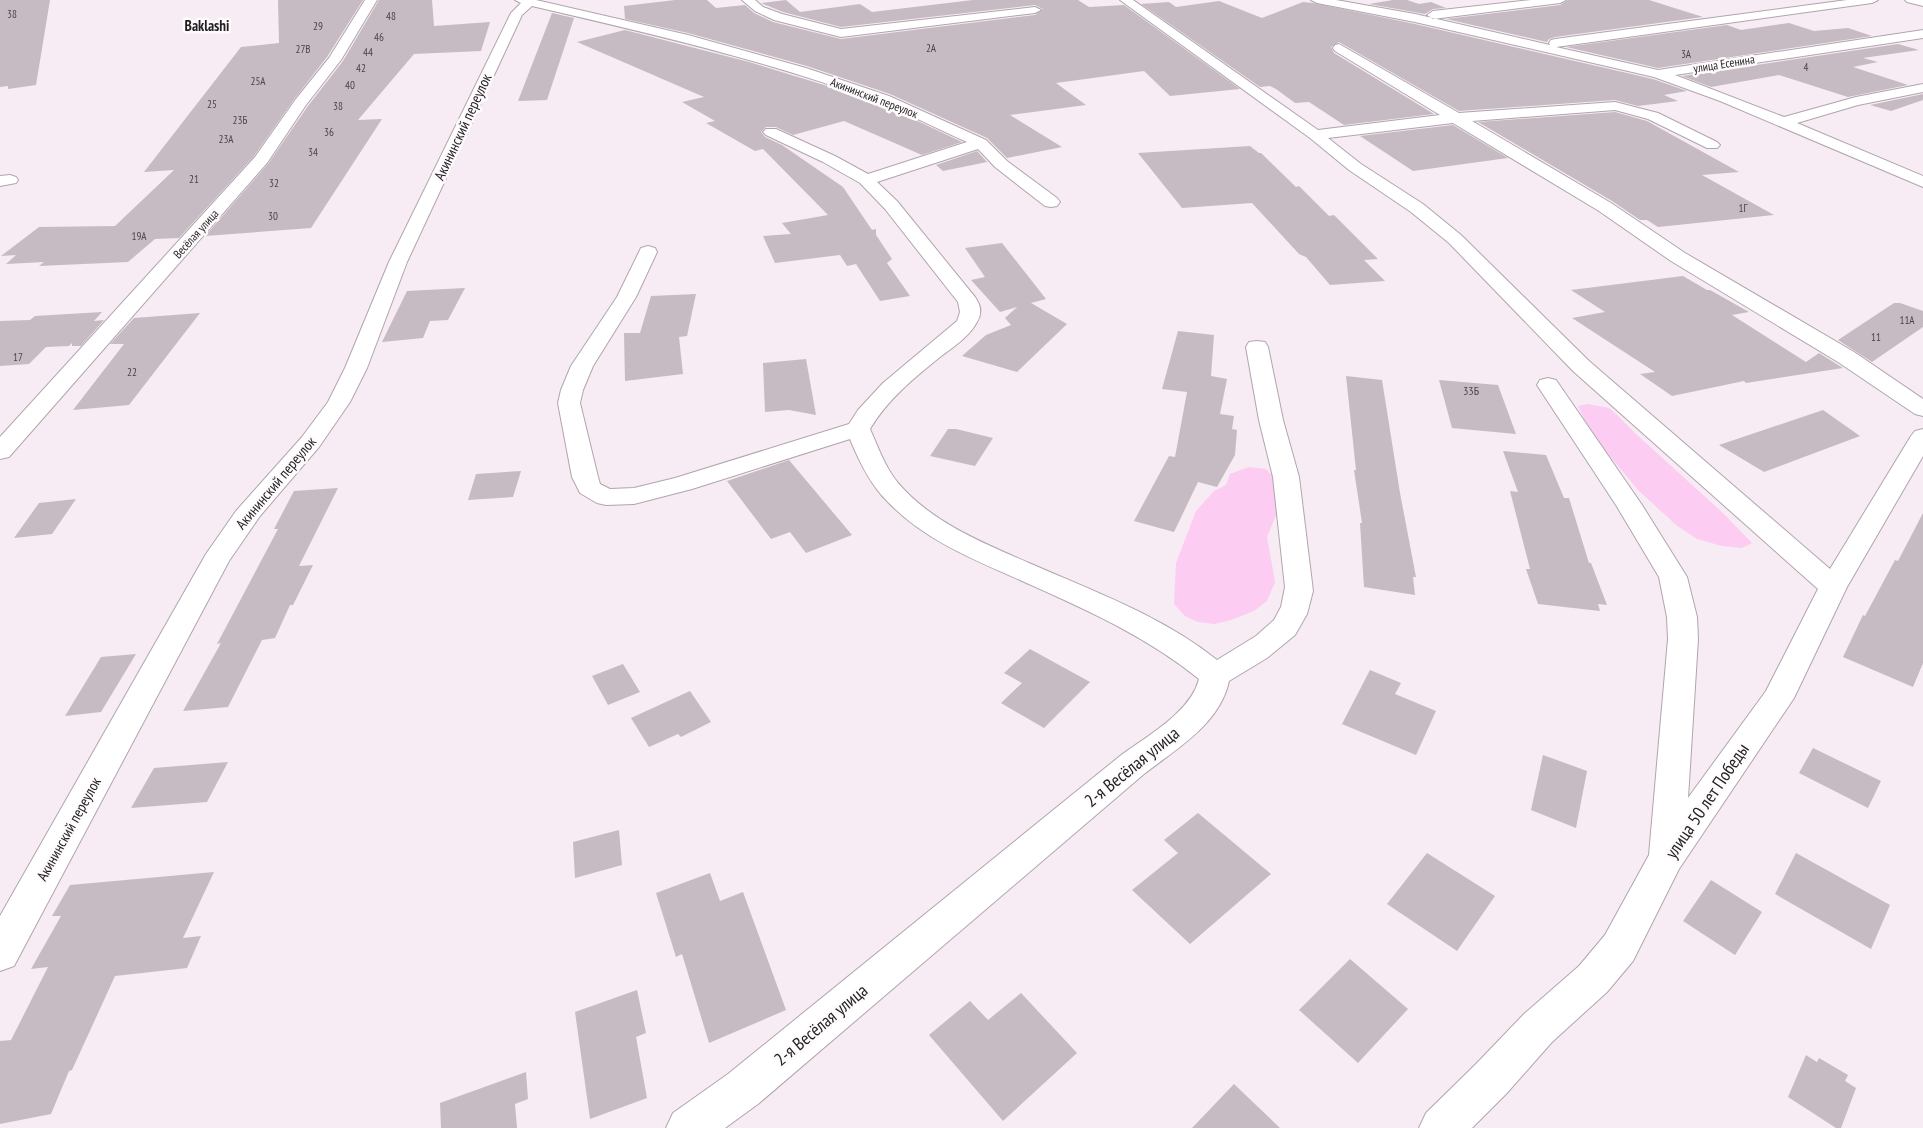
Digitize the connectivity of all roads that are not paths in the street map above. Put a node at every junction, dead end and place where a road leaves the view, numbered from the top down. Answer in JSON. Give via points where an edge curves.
{"nodes":[{"id":1,"x":371,"y":0,"type":"edge"},
{"id":2,"x":748,"y":0,"type":"edge"},
{"id":3,"x":1126,"y":0,"type":"edge"},
{"id":4,"x":1317,"y":0,"type":"edge"},
{"id":5,"x":1560,"y":0,"type":"edge"},
{"id":6,"x":1872,"y":0,"type":"edge"},
{"id":7,"x":1911,"y":0,"type":"edge"},
{"id":8,"x":525,"y":1,"type":"edge"},
{"id":9,"x":1923,"y":3,"type":"edge"},
{"id":10,"x":1035,"y":10,"type":"dead end"},
{"id":11,"x":1415,"y":18,"type":"junction"},
{"id":12,"x":1923,"y":34,"type":"edge"},
{"id":13,"x":1538,"y":46,"type":"junction"},
{"id":14,"x":1339,"y":48,"type":"dead end"},
{"id":15,"x":1658,"y":74,"type":"junction"},
{"id":16,"x":1923,"y":88,"type":"edge"},
{"id":17,"x":1457,"y":117,"type":"junction"},
{"id":18,"x":1783,"y":122,"type":"junction"},
{"id":19,"x":772,"y":132,"type":"dead end"},
{"id":20,"x":1314,"y":135,"type":"junction"},
{"id":21,"x":981,"y":144,"type":"junction"},
{"id":22,"x":1712,"y":145,"type":"dead end"},
{"id":23,"x":866,"y":180,"type":"junction"},
{"id":24,"x":1923,"y":182,"type":"edge"},
{"id":25,"x":1051,"y":202,"type":"dead end"},
{"id":26,"x":648,"y":252,"type":"dead end"},
{"id":27,"x":1256,"y":347,"type":"dead end"},
{"id":28,"x":1548,"y":385,"type":"dead end"},
{"id":29,"x":1923,"y":409,"type":"edge"},
{"id":30,"x":858,"y":429,"type":"junction"},
{"id":31,"x":1923,"y":436,"type":"edge"},
{"id":32,"x":0,"y":452,"type":"edge"},
{"id":33,"x":1833,"y":586,"type":"junction"},
{"id":34,"x":1215,"y":674,"type":"junction"},
{"id":35,"x":1666,"y":858,"type":"junction"},
{"id":36,"x":0,"y":953,"type":"edge"},
{"id":37,"x":688,"y":1128,"type":"edge"},
{"id":38,"x":1441,"y":1128,"type":"edge"}],
"edges":[{"from":1,"to":32,"type":"street","name":"Весёлая улица","via":[[334,60],[261,160]]},
{"from":2,"to":10,"type":"street","via":[[778,17],[841,33]]},
{"from":3,"to":20,"type":"street"},
{"from":4,"to":11,"type":"street"},
{"from":5,"to":11,"type":"street"},
{"from":6,"to":13,"type":"street"},
{"from":7,"to":9,"type":"street"},
{"from":8,"to":21,"type":"street","name":"Акининский переулок","via":[[649,28],[801,70],[884,99]]},
{"from":8,"to":36,"type":"street","name":"Акининский переулок","via":[[397,264],[340,401],[299,458],[254,506],[216,560]]},
{"from":11,"to":13,"type":"street"},
{"from":12,"to":15,"type":"street","name":"улица Есенина"},
{"from":13,"to":15,"type":"street"},
{"from":14,"to":17,"type":"street"},
{"from":15,"to":18,"type":"street","name":"улица Есенина"},
{"from":16,"to":18,"type":"street","via":[[1856,101]]},
{"from":17,"to":20,"type":"street"},
{"from":17,"to":22,"type":"street","via":[[1622,107],[1662,120]]},
{"from":17,"to":29,"type":"street","via":[[1604,207],[1678,257],[1846,357]]},
{"from":18,"to":24,"type":"street","name":"улица Есенина"},
{"from":19,"to":23,"type":"street"},
{"from":20,"to":33,"type":"street","via":[[1455,239],[1581,366]]},
{"from":21,"to":23,"type":"street"},
{"from":21,"to":25,"type":"street","name":"Акининский переулок","via":[[1001,164]]},
{"from":23,"to":30,"type":"street","via":[[891,205],[971,308],[963,328],[908,373],[872,408]]},
{"from":26,"to":30,"type":"street","via":[[625,301],[585,361],[571,391],[569,403],[588,488],[606,497],[634,496],[683,484]]},
{"from":27,"to":34,"type":"street","via":[[1270,420],[1286,477],[1299,587],[1290,619],[1275,636]]},
{"from":28,"to":35,"type":"street","via":[[1655,545],[1673,577],[1679,597],[1683,639]]},
{"from":30,"to":34,"type":"street","via":[[881,479],[921,519],[951,538],[1094,603],[1180,648]]},
{"from":31,"to":33,"type":"street","name":"улица 50 лет Победы"},
{"from":33,"to":35,"type":"street","name":"улица 50 лет Победы","via":[[1778,698]]},
{"from":34,"to":37,"type":"street","name":"2-я Весёлая улица","via":[[1211,693],[1192,719],[1132,765],[743,1089]]},
{"from":35,"to":38,"type":"street","name":"улица 50 лет Победы","via":[[1620,948]]}]}
